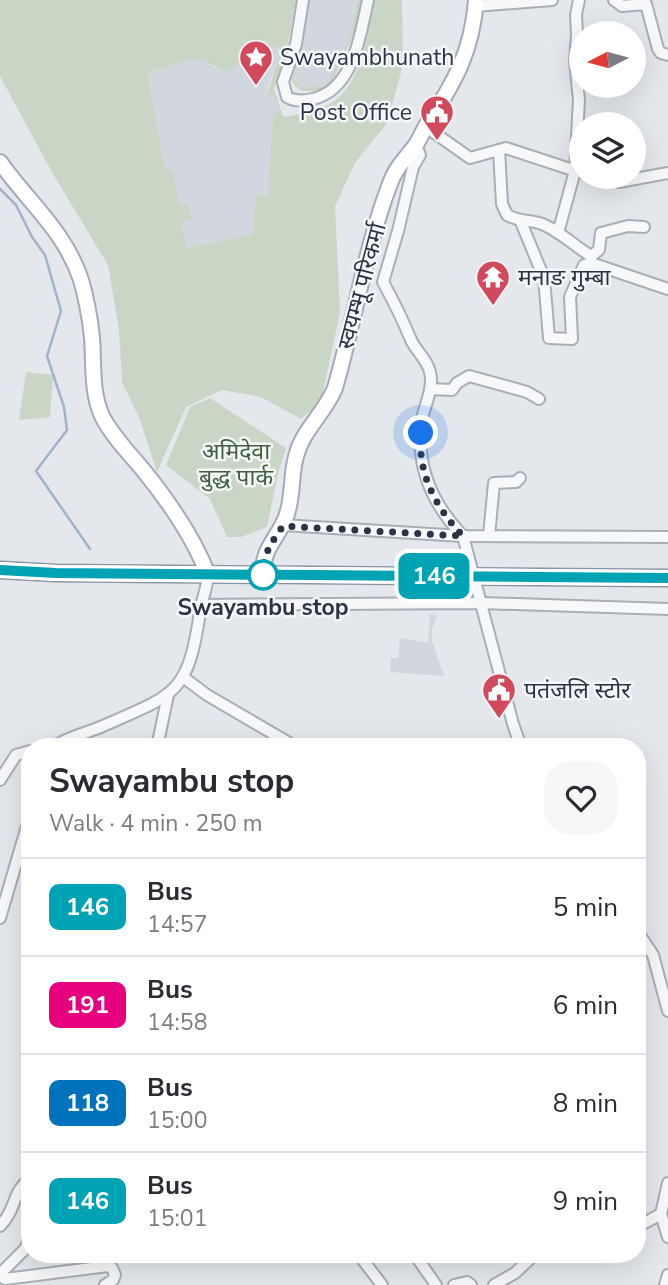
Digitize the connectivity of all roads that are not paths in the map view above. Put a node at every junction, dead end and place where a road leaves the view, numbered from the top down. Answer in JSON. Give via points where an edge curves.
{"nodes":[{"id":1,"x":303,"y":0,"type":"edge"},
{"id":2,"x":368,"y":0,"type":"edge"},
{"id":3,"x":552,"y":0,"type":"edge"},
{"id":4,"x":579,"y":0,"type":"edge"},
{"id":5,"x":614,"y":0,"type":"edge"},
{"id":6,"x":476,"y":3,"type":"edge"},
{"id":7,"x":668,"y":55,"type":"edge"},
{"id":8,"x":579,"y":112,"type":"edge"},
{"id":9,"x":426,"y":127,"type":"junction"},
{"id":10,"x":415,"y":145,"type":"junction"},
{"id":11,"x":499,"y":150,"type":"junction"},
{"id":12,"x":0,"y":162,"type":"edge"},
{"id":13,"x":569,"y":169,"type":"edge"},
{"id":14,"x":668,"y":173,"type":"edge"},
{"id":15,"x":646,"y":177,"type":"edge"},
{"id":16,"x":572,"y":189,"type":"edge"},
{"id":17,"x":521,"y":222,"type":"junction"},
{"id":18,"x":644,"y":227,"type":"dead end"},
{"id":19,"x":558,"y":233,"type":"junction"},
{"id":20,"x":591,"y":259,"type":"junction"},
{"id":21,"x":363,"y":267,"type":"junction"},
{"id":22,"x":383,"y":282,"type":"junction"},
{"id":23,"x":668,"y":289,"type":"edge"},
{"id":24,"x":430,"y":389,"type":"junction"},
{"id":25,"x":539,"y":399,"type":"dead end"},
{"id":26,"x":520,"y":478,"type":"dead end"},
{"id":27,"x":283,"y":526,"type":"junction"},
{"id":28,"x":463,"y":536,"type":"junction"},
{"id":29,"x":489,"y":536,"type":"junction"},
{"id":30,"x":668,"y":537,"type":"edge"},
{"id":31,"x":0,"y":570,"type":"edge"},
{"id":32,"x":208,"y":575,"type":"junction"},
{"id":33,"x":263,"y":575,"type":"junction"},
{"id":34,"x":475,"y":575,"type":"junction"},
{"id":35,"x":668,"y":578,"type":"edge"},
{"id":36,"x":482,"y":603,"type":"junction"},
{"id":37,"x":201,"y":605,"type":"junction"},
{"id":38,"x":668,"y":609,"type":"edge"},
{"id":39,"x":183,"y":677,"type":"junction"},
{"id":40,"x":168,"y":695,"type":"junction"},
{"id":41,"x":72,"y":738,"type":"edge"},
{"id":42,"x":159,"y":738,"type":"edge"},
{"id":43,"x":281,"y":738,"type":"edge"},
{"id":44,"x":518,"y":738,"type":"edge"},
{"id":45,"x":21,"y":753,"type":"edge"},
{"id":46,"x":0,"y":780,"type":"edge"},
{"id":47,"x":21,"y":847,"type":"edge"},
{"id":48,"x":0,"y":918,"type":"edge"},
{"id":49,"x":646,"y":944,"type":"edge"},
{"id":50,"x":668,"y":1011,"type":"edge"},
{"id":51,"x":668,"y":1183,"type":"edge"},
{"id":52,"x":21,"y":1186,"type":"edge"},
{"id":53,"x":667,"y":1198,"type":"edge"},
{"id":54,"x":661,"y":1214,"type":"junction"},
{"id":55,"x":646,"y":1222,"type":"edge"},
{"id":56,"x":0,"y":1226,"type":"edge"},
{"id":57,"x":668,"y":1237,"type":"edge"},
{"id":58,"x":21,"y":1253,"type":"edge"},
{"id":59,"x":365,"y":1263,"type":"edge"},
{"id":60,"x":421,"y":1263,"type":"edge"},
{"id":61,"x":526,"y":1263,"type":"edge"},
{"id":62,"x":0,"y":1275,"type":"edge"},
{"id":63,"x":668,"y":1275,"type":"edge"},
{"id":64,"x":105,"y":1285,"type":"edge"},
{"id":65,"x":382,"y":1285,"type":"edge"},
{"id":66,"x":436,"y":1285,"type":"edge"},
{"id":67,"x":454,"y":1285,"type":"edge"},
{"id":68,"x":471,"y":1285,"type":"edge"},
{"id":69,"x":494,"y":1285,"type":"edge"},
{"id":70,"x":665,"y":1285,"type":"edge"}],
"edges":[{"from":1,"to":2,"type":"street","via":[[284,82],[287,97],[296,101],[325,96],[340,82],[357,46]]},
{"from":3,"to":6,"type":"street"},
{"from":4,"to":8,"type":"street","via":[[575,61]]},
{"from":5,"to":7,"type":"street","via":[[622,6],[646,4],[658,49]]},
{"from":6,"to":9,"type":"main road","name":"स्वयम्भू परिकर्मा","via":[[462,67]]},
{"from":9,"to":10,"type":"main road","name":"स्वयम्भू परिकर्मा"},
{"from":9,"to":11,"type":"street","via":[[470,158]]},
{"from":10,"to":21,"type":"main road","name":"स्वयम्भू परिकर्मा","via":[[391,181]]},
{"from":10,"to":22,"type":"street","via":[[420,155]]},
{"from":11,"to":13,"type":"street","via":[[506,148]]},
{"from":11,"to":17,"type":"street","via":[[502,204],[507,215]]},
{"from":12,"to":32,"type":"main road","via":[[46,216],[82,282],[102,415],[200,554]]},
{"from":14,"to":15,"type":"street"},
{"from":16,"to":19,"type":"street"},
{"from":17,"to":19,"type":"street","via":[[537,223]]},
{"from":17,"to":20,"type":"street","via":[[544,278],[549,338],[572,339],[570,297]]},
{"from":18,"to":20,"type":"street","via":[[601,233],[599,250]]},
{"from":19,"to":20,"type":"street"},
{"from":20,"to":23,"type":"street"},
{"from":21,"to":22,"type":"street"},
{"from":21,"to":27,"type":"main road","name":"स्वयम्भू परिकर्मा","via":[[335,388],[297,452]]},
{"from":22,"to":24,"type":"street","via":[[428,366]]},
{"from":24,"to":25,"type":"street","via":[[452,390],[469,376]]},
{"from":24,"to":28,"type":"street","via":[[421,428],[422,465],[435,501]]},
{"from":26,"to":29,"type":"street","via":[[495,483]]},
{"from":27,"to":28,"type":"street"},
{"from":27,"to":33,"type":"main road","name":"स्वयम्भू परिकर्मा","via":[[265,553]]},
{"from":28,"to":29,"type":"street"},
{"from":28,"to":34,"type":"street"},
{"from":29,"to":30,"type":"street"},
{"from":31,"to":32,"type":"highway"},
{"from":32,"to":33,"type":"highway"},
{"from":32,"to":37,"type":"street"},
{"from":33,"to":34,"type":"highway"},
{"from":34,"to":35,"type":"highway"},
{"from":34,"to":36,"type":"street"},
{"from":36,"to":37,"type":"street"},
{"from":36,"to":38,"type":"street"},
{"from":36,"to":44,"type":"street"},
{"from":37,"to":39,"type":"street","via":[[194,653]]},
{"from":39,"to":40,"type":"street"},
{"from":39,"to":43,"type":"street"},
{"from":40,"to":41,"type":"street"},
{"from":40,"to":42,"type":"street"},
{"from":45,"to":46,"type":"street"},
{"from":47,"to":48,"type":"street"},
{"from":49,"to":50,"type":"street"},
{"from":51,"to":53,"type":"street"},
{"from":52,"to":56,"type":"street","via":[[11,1216]]},
{"from":53,"to":54,"type":"street"},
{"from":54,"to":55,"type":"street"},
{"from":54,"to":57,"type":"street"},
{"from":58,"to":62,"type":"street"},
{"from":59,"to":65,"type":"street"},
{"from":60,"to":66,"type":"street"},
{"from":61,"to":69,"type":"street"},
{"from":62,"to":64,"type":"street","via":[[5,1279],[110,1267],[114,1278]]},
{"from":63,"to":70,"type":"street"},
{"from":67,"to":68,"type":"street"}]}
